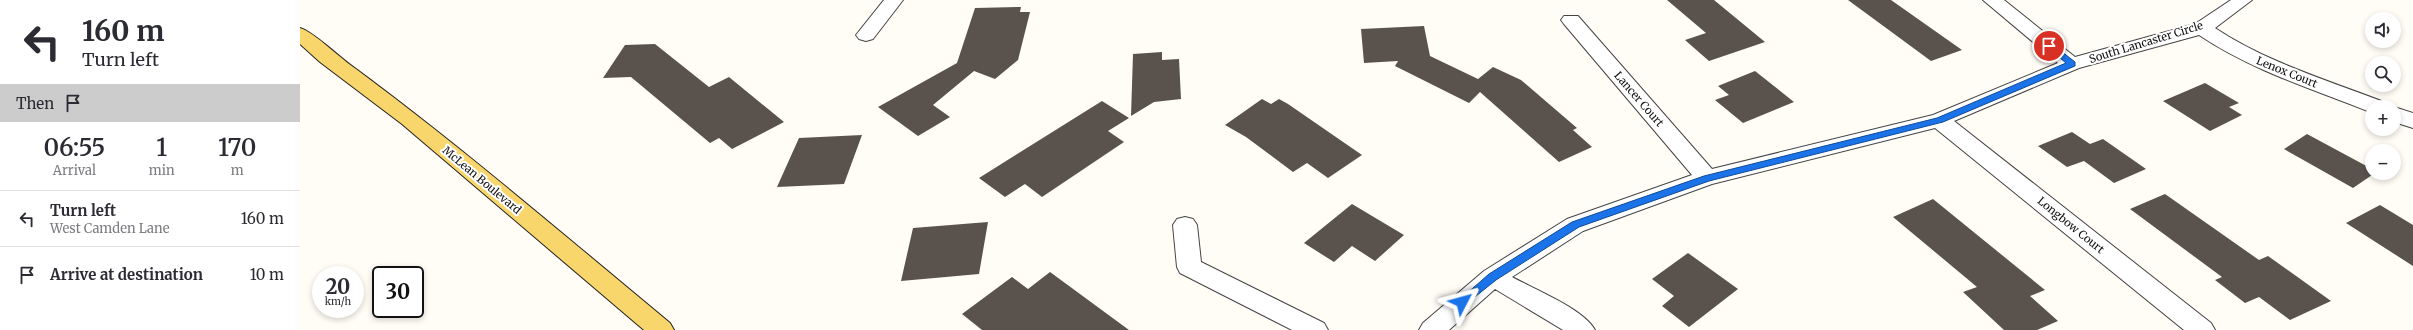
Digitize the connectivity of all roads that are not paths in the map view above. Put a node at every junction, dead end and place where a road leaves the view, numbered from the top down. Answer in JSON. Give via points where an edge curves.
{"nodes":[{"id":1,"x":894,"y":0,"type":"edge"},
{"id":2,"x":1992,"y":0,"type":"edge"},
{"id":3,"x":2243,"y":0,"type":"edge"},
{"id":4,"x":1571,"y":20,"type":"dead end"},
{"id":5,"x":2202,"y":28,"type":"junction"},
{"id":6,"x":300,"y":34,"type":"edge"},
{"id":7,"x":866,"y":35,"type":"dead end"},
{"id":8,"x":2072,"y":64,"type":"junction"},
{"id":9,"x":2365,"y":102,"type":"edge"},
{"id":10,"x":2401,"y":117,"type":"edge"},
{"id":11,"x":1940,"y":120,"type":"junction"},
{"id":12,"x":2413,"y":121,"type":"edge"},
{"id":13,"x":1707,"y":178,"type":"junction"},
{"id":14,"x":1185,"y":225,"type":"dead end"},
{"id":15,"x":1493,"y":277,"type":"junction"},
{"id":16,"x":661,"y":330,"type":"edge"},
{"id":17,"x":1315,"y":330,"type":"edge"},
{"id":18,"x":1432,"y":330,"type":"edge"},
{"id":19,"x":1582,"y":330,"type":"edge"},
{"id":20,"x":2202,"y":330,"type":"edge"}],
"edges":[{"from":1,"to":7,"type":"street"},
{"from":2,"to":8,"type":"street"},
{"from":3,"to":5,"type":"street","name":"South Lancaster Circle"},
{"from":4,"to":13,"type":"street","name":"Lancer Court"},
{"from":5,"to":8,"type":"street","name":"South Lancaster Circle"},
{"from":5,"to":9,"type":"street","name":"Lenox Court","via":[[2252,58]]},
{"from":6,"to":16,"type":"main road","name":"McLean Boulevard","via":[[327,58],[409,118]]},
{"from":8,"to":11,"type":"street","name":"South Lancaster Circle"},
{"from":10,"to":12,"type":"street"},
{"from":11,"to":13,"type":"street","name":"South Lancaster Circle"},
{"from":11,"to":20,"type":"street","name":"Longbow Court"},
{"from":13,"to":15,"type":"street","name":"South Lancaster Circle","via":[[1575,225]]},
{"from":14,"to":17,"type":"street","via":[[1189,267]]},
{"from":15,"to":18,"type":"street","name":"South Lancaster Circle"},
{"from":15,"to":19,"type":"street"}]}
